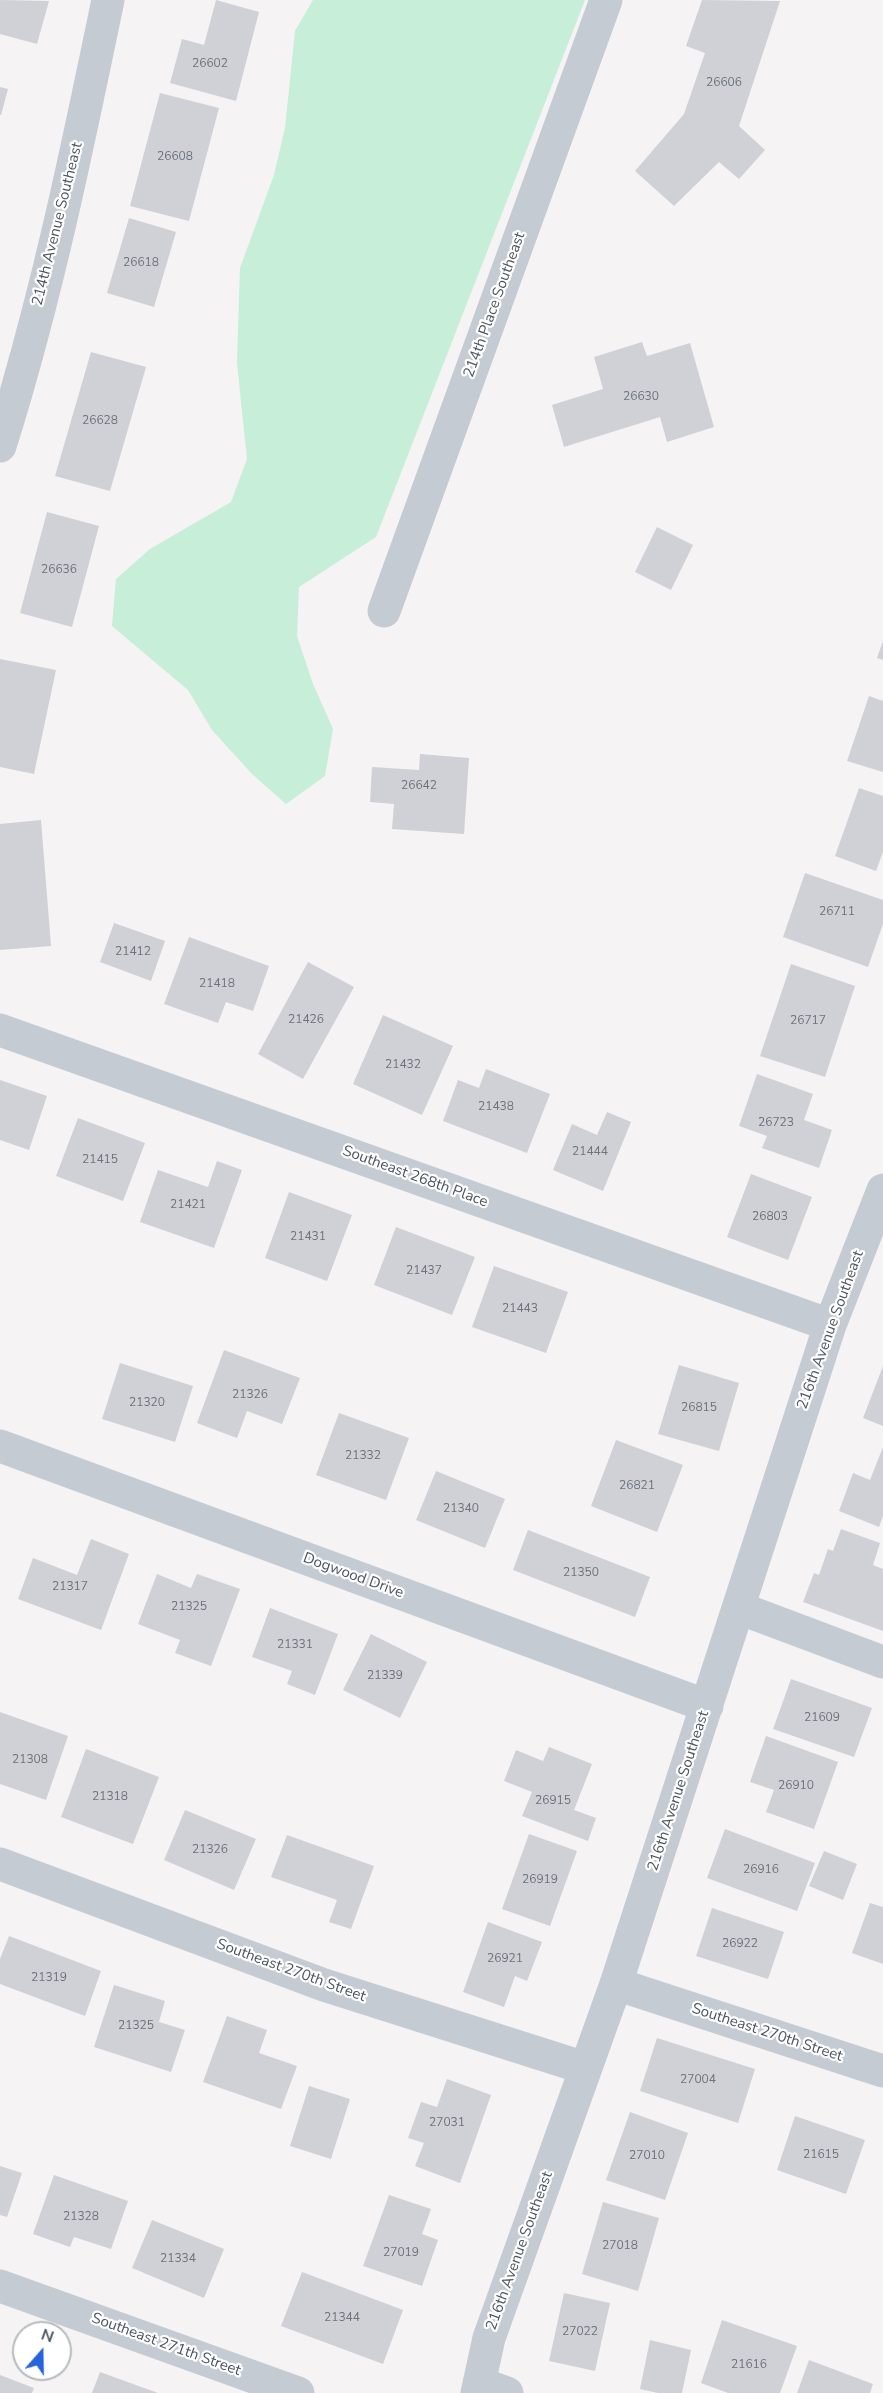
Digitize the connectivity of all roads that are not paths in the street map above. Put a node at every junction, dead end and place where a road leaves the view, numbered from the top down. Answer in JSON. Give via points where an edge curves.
{"nodes":[{"id":1,"x":108,"y":0,"type":"edge"},
{"id":2,"x":606,"y":0,"type":"edge"},
{"id":3,"x":0,"y":446,"type":"edge"},
{"id":4,"x":384,"y":611,"type":"dead end"},
{"id":5,"x":0,"y":1029,"type":"edge"},
{"id":6,"x":883,"y":1192,"type":"edge"},
{"id":7,"x":830,"y":1325,"type":"junction"},
{"id":8,"x":0,"y":1446,"type":"edge"},
{"id":9,"x":739,"y":1608,"type":"junction"},
{"id":10,"x":883,"y":1662,"type":"edge"},
{"id":11,"x":707,"y":1706,"type":"junction"},
{"id":12,"x":0,"y":1864,"type":"edge"},
{"id":13,"x":616,"y":1984,"type":"junction"},
{"id":14,"x":585,"y":2068,"type":"junction"},
{"id":15,"x":883,"y":2071,"type":"edge"},
{"id":16,"x":0,"y":2286,"type":"edge"},
{"id":17,"x":488,"y":2390,"type":"edge"},
{"id":18,"x":298,"y":2393,"type":"edge"}],
"edges":[{"from":1,"to":3,"type":"street","name":"214th Avenue Southeast","via":[[72,175]]},
{"from":2,"to":4,"type":"street","name":"214th Place Southeast"},
{"from":5,"to":7,"type":"street","name":"Southeast 268th Place"},
{"from":6,"to":7,"type":"street","name":"216th Avenue Southeast"},
{"from":7,"to":9,"type":"street","name":"216th Avenue Southeast"},
{"from":8,"to":11,"type":"street","name":"Dogwood Drive"},
{"from":9,"to":10,"type":"street"},
{"from":9,"to":11,"type":"street","name":"216th Avenue Southeast"},
{"from":11,"to":13,"type":"street","name":"216th Avenue Southeast"},
{"from":12,"to":14,"type":"street","name":"Southeast 270th Street","via":[[324,1985]]},
{"from":13,"to":14,"type":"street","name":"216th Avenue Southeast"},
{"from":13,"to":15,"type":"street","name":"Southeast 270th Street"},
{"from":14,"to":17,"type":"street","name":"216th Avenue Southeast","via":[[489,2338]]},
{"from":16,"to":18,"type":"street","name":"Southeast 271th Street"}]}
